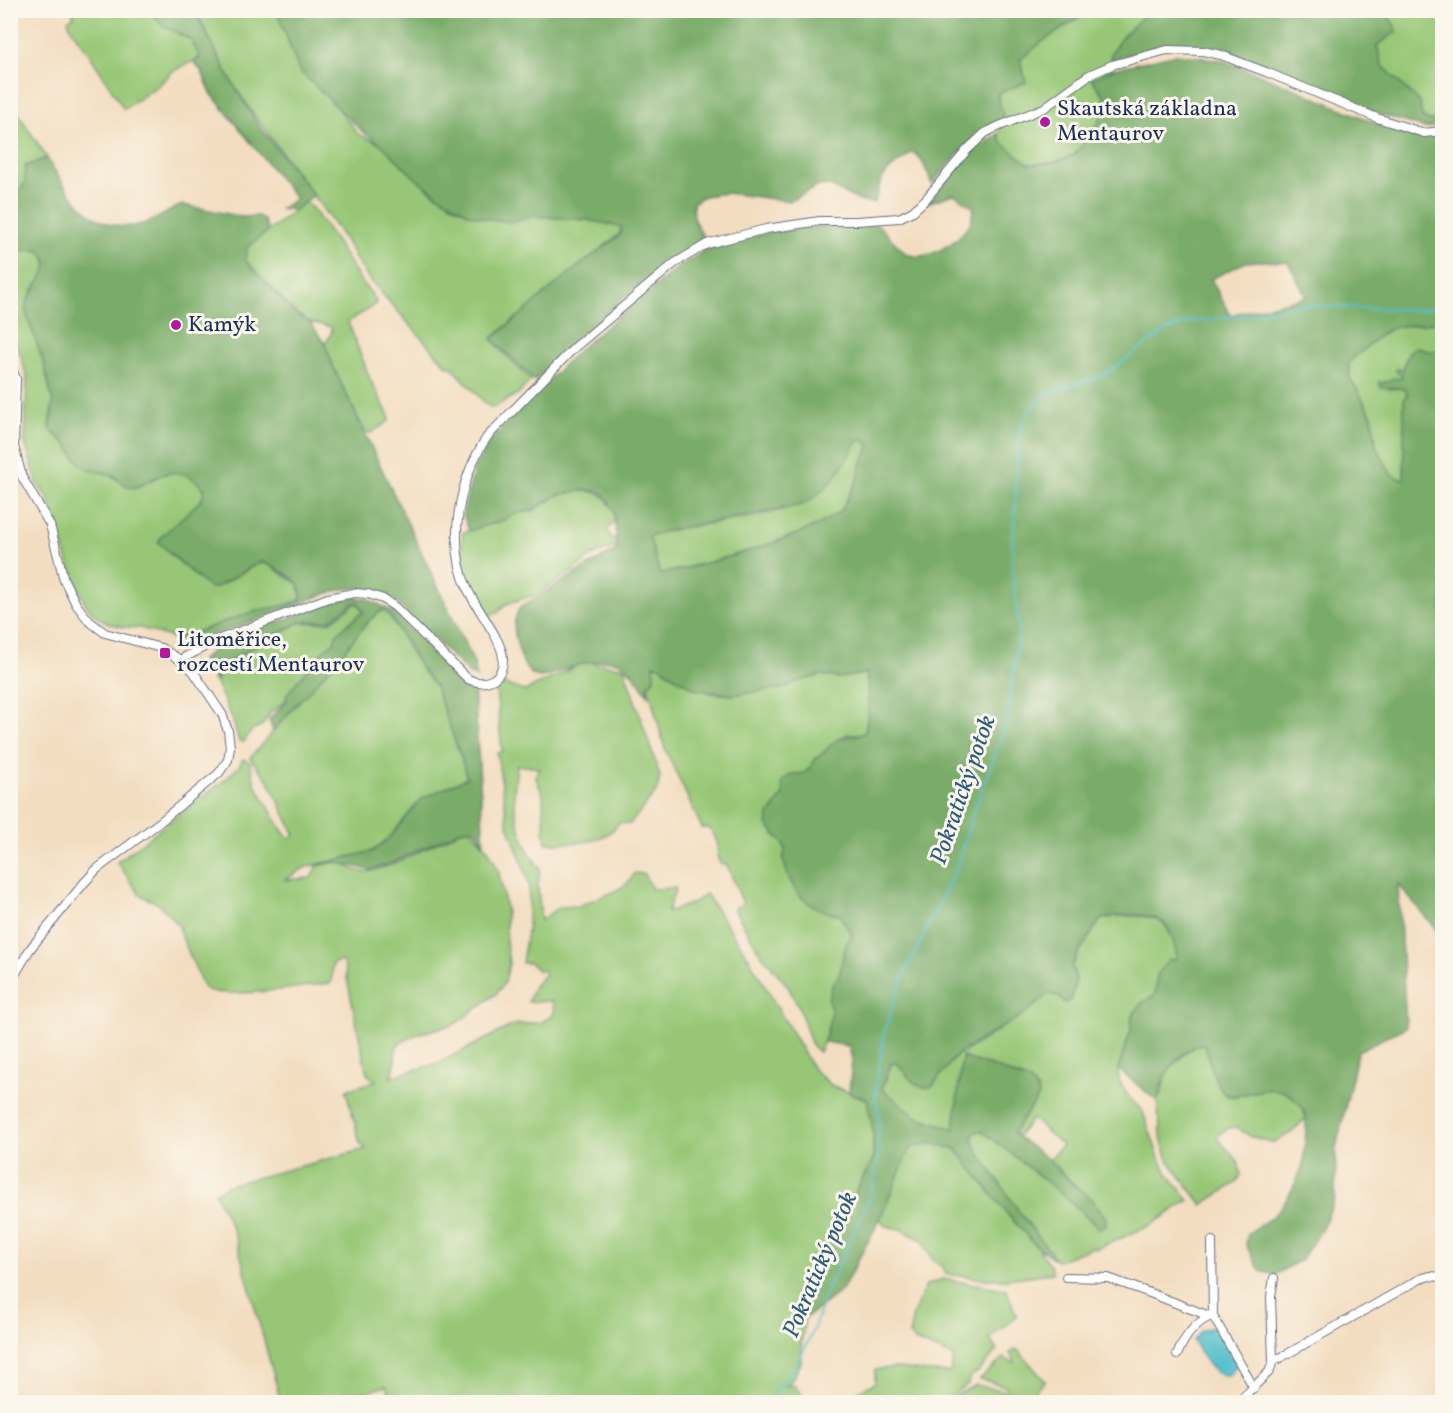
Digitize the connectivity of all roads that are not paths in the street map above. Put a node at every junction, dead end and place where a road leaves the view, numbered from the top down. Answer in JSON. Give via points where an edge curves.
{"nodes":[{"id":1,"x":1443,"y":131,"type":"edge"},
{"id":2,"x":10,"y":363,"type":"edge"},
{"id":3,"x":180,"y":660,"type":"junction"},
{"id":4,"x":10,"y":983,"type":"edge"},
{"id":5,"x":1212,"y":1241,"type":"dead end"},
{"id":6,"x":1066,"y":1277,"type":"dead end"},
{"id":7,"x":1443,"y":1277,"type":"edge"},
{"id":8,"x":1274,"y":1278,"type":"dead end"},
{"id":9,"x":1211,"y":1316,"type":"junction"},
{"id":10,"x":1177,"y":1355,"type":"dead end"},
{"id":11,"x":1273,"y":1362,"type":"junction"},
{"id":12,"x":1254,"y":1388,"type":"junction"},
{"id":13,"x":1238,"y":1402,"type":"edge"}],
"edges":[{"from":1,"to":3,"type":"street","via":[[1424,133],[1377,118],[1266,72],[1203,51],[1167,50],[1112,65],[1089,75],[1044,108],[985,133],[913,211],[899,218],[820,221],[766,229],[707,244],[675,263],[574,348],[487,437],[471,465],[458,514],[461,570],[503,657],[502,668],[492,681],[468,679],[394,607],[354,592],[217,640]]},
{"from":2,"to":3,"type":"street","via":[[16,379],[14,446],[22,477],[50,525],[64,580],[76,604],[105,633],[161,648]]},
{"from":3,"to":4,"type":"street","via":[[202,683],[222,714],[228,731],[228,760],[219,773],[169,815],[97,869],[30,949]]},
{"from":5,"to":9,"type":"street"},
{"from":6,"to":9,"type":"street","via":[[1108,1278]]},
{"from":7,"to":11,"type":"street","via":[[1419,1279]]},
{"from":8,"to":11,"type":"street"},
{"from":9,"to":10,"type":"street","via":[[1185,1338]]},
{"from":9,"to":12,"type":"street"},
{"from":11,"to":12,"type":"street"},
{"from":12,"to":13,"type":"street"}]}
